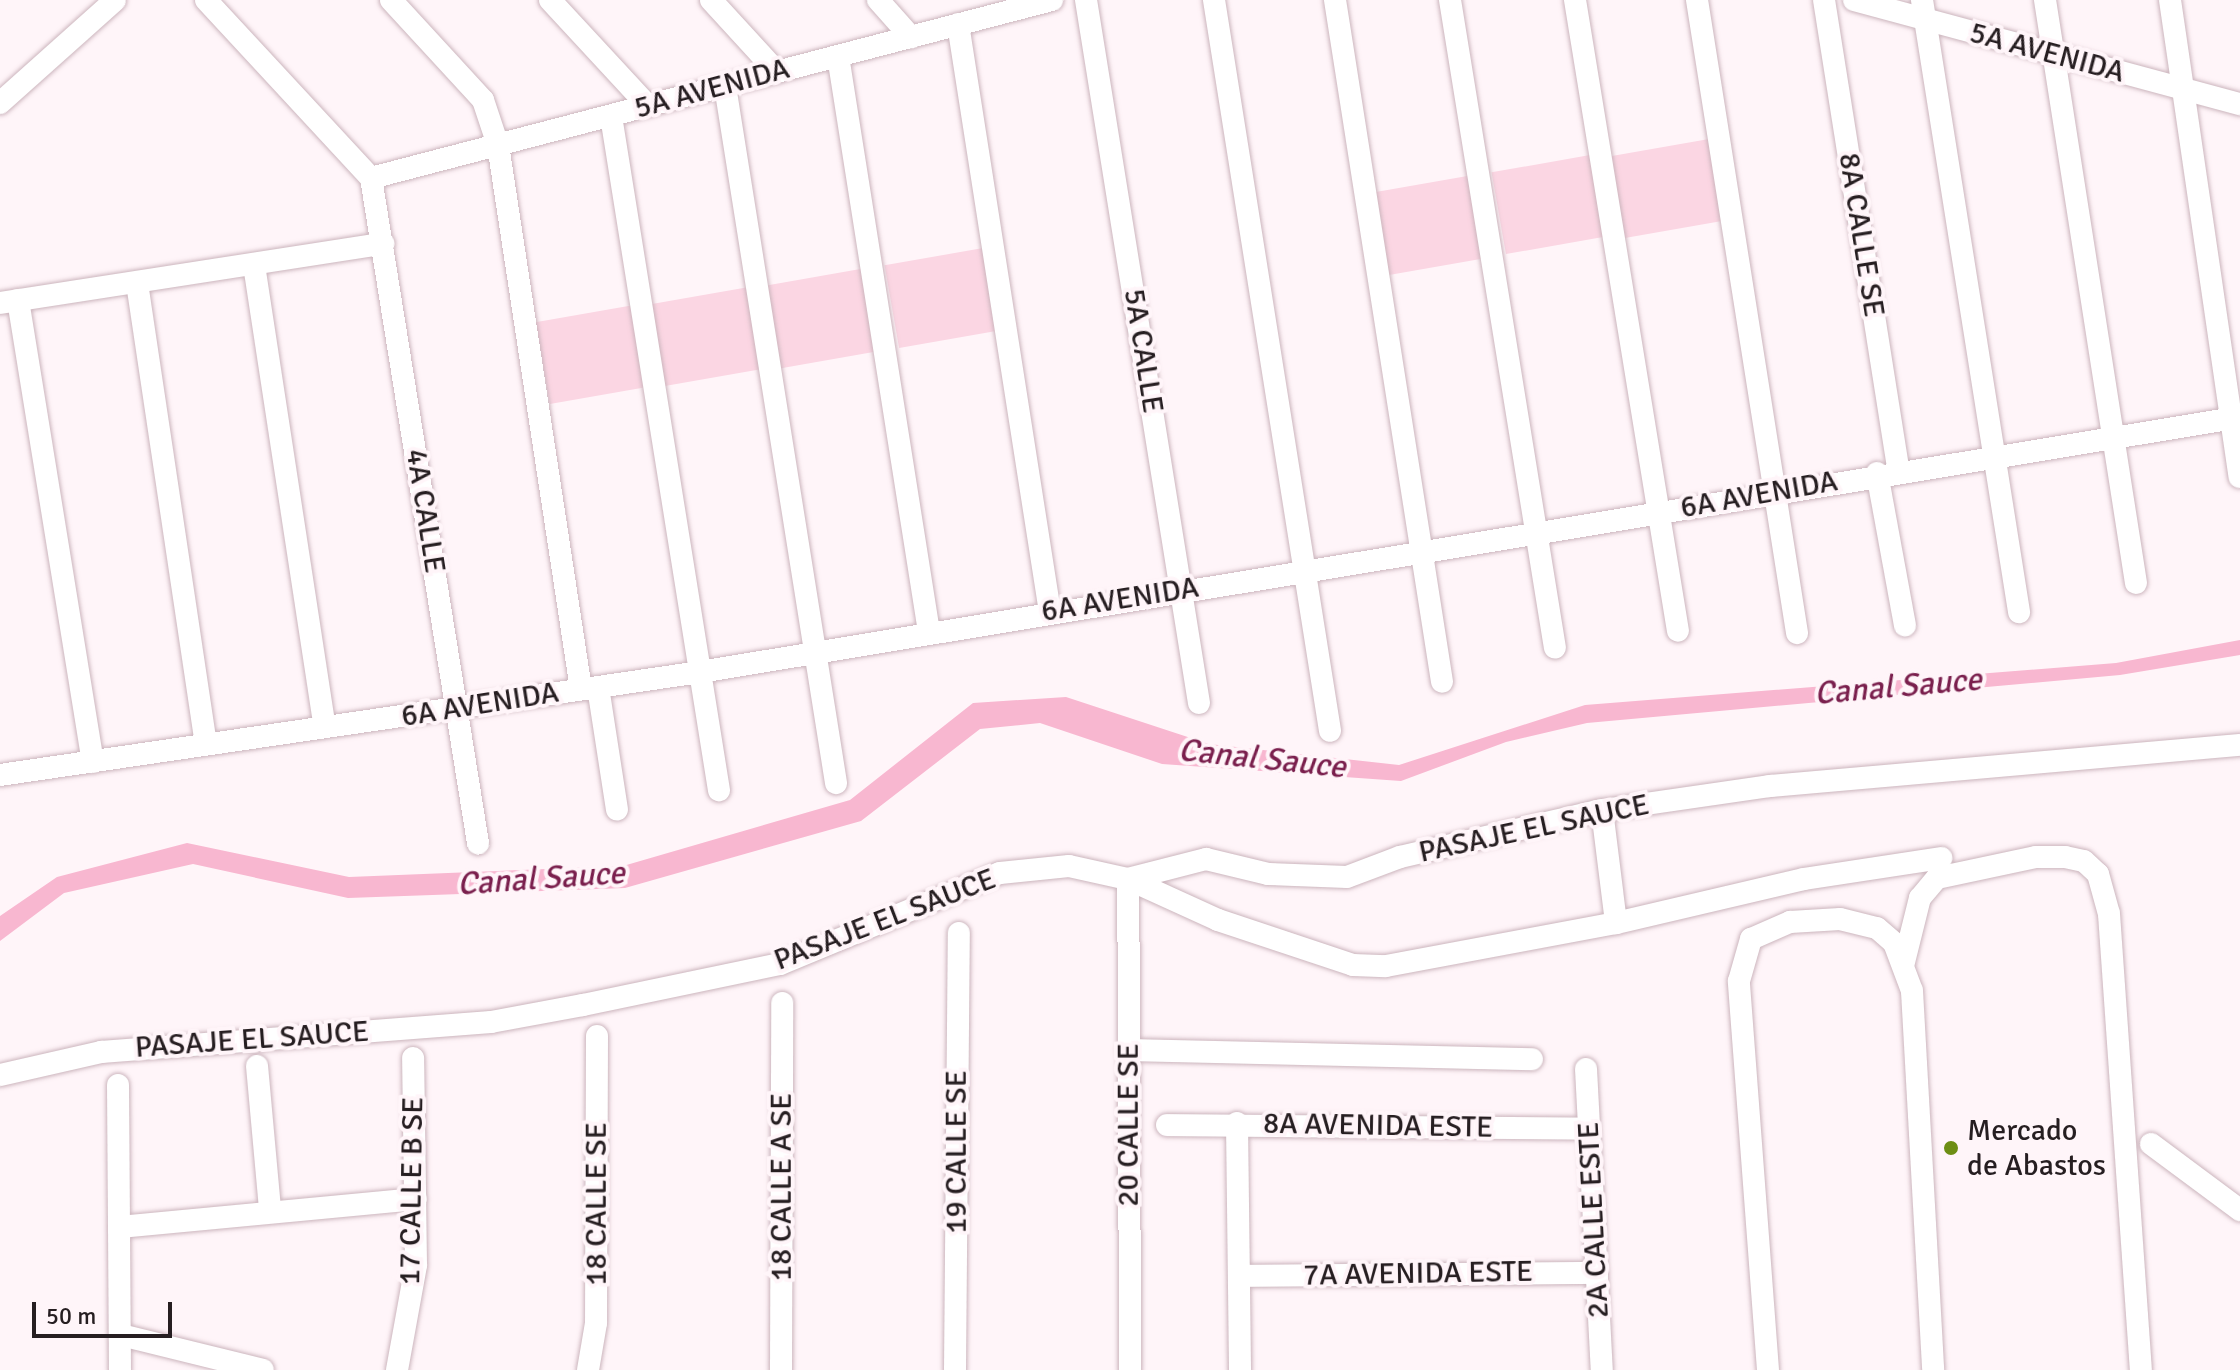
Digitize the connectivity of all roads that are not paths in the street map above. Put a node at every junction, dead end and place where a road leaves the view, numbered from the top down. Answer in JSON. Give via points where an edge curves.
{"nodes":[{"id":1,"x":115,"y":0,"type":"edge"},
{"id":2,"x":206,"y":0,"type":"edge"},
{"id":3,"x":391,"y":0,"type":"edge"},
{"id":4,"x":550,"y":0,"type":"edge"},
{"id":5,"x":711,"y":0,"type":"edge"},
{"id":6,"x":878,"y":0,"type":"edge"},
{"id":7,"x":1052,"y":0,"type":"edge"},
{"id":8,"x":1086,"y":0,"type":"edge"},
{"id":9,"x":1214,"y":0,"type":"edge"},
{"id":10,"x":1335,"y":0,"type":"edge"},
{"id":11,"x":1450,"y":0,"type":"edge"},
{"id":12,"x":1575,"y":0,"type":"edge"},
{"id":13,"x":1697,"y":0,"type":"edge"},
{"id":14,"x":1824,"y":0,"type":"edge"},
{"id":15,"x":1854,"y":0,"type":"edge"},
{"id":16,"x":2045,"y":0,"type":"edge"},
{"id":17,"x":2170,"y":0,"type":"edge"},
{"id":18,"x":1923,"y":10,"type":"edge"},
{"id":19,"x":958,"y":24,"type":"junction"},
{"id":20,"x":911,"y":37,"type":"junction"},
{"id":21,"x":838,"y":56,"type":"junction"},
{"id":22,"x":2053,"y":56,"type":"junction"},
{"id":23,"x":777,"y":72,"type":"junction"},
{"id":24,"x":725,"y":86,"type":"junction"},
{"id":25,"x":2183,"y":89,"type":"junction"},
{"id":26,"x":0,"y":103,"type":"edge"},
{"id":27,"x":2240,"y":104,"type":"edge"},
{"id":28,"x":648,"y":106,"type":"junction"},
{"id":29,"x":611,"y":116,"type":"junction"},
{"id":30,"x":496,"y":139,"type":"junction"},
{"id":31,"x":371,"y":178,"type":"junction"},
{"id":32,"x":383,"y":244,"type":"junction"},
{"id":33,"x":254,"y":265,"type":"junction"},
{"id":34,"x":137,"y":283,"type":"junction"},
{"id":35,"x":9,"y":302,"type":"edge"},
{"id":36,"x":2236,"y":417,"type":"edge"},
{"id":37,"x":2115,"y":437,"type":"junction"},
{"id":38,"x":1992,"y":455,"type":"junction"},
{"id":39,"x":1887,"y":471,"type":"junction"},
{"id":40,"x":2240,"y":477,"type":"edge"},
{"id":41,"x":1775,"y":493,"type":"junction"},
{"id":42,"x":1658,"y":514,"type":"junction"},
{"id":43,"x":1537,"y":536,"type":"junction"},
{"id":44,"x":1422,"y":554,"type":"junction"},
{"id":45,"x":1305,"y":569,"type":"junction"},
{"id":46,"x":2136,"y":583,"type":"dead end"},
{"id":47,"x":1181,"y":591,"type":"junction"},
{"id":48,"x":1050,"y":612,"type":"junction"},
{"id":49,"x":2019,"y":612,"type":"dead end"},
{"id":50,"x":1905,"y":625,"type":"dead end"},
{"id":51,"x":1678,"y":631,"type":"dead end"},
{"id":52,"x":929,"y":632,"type":"junction"},
{"id":53,"x":1797,"y":633,"type":"dead end"},
{"id":54,"x":1555,"y":648,"type":"dead end"},
{"id":55,"x":815,"y":651,"type":"junction"},
{"id":56,"x":700,"y":672,"type":"junction"},
{"id":57,"x":1442,"y":682,"type":"dead end"},
{"id":58,"x":590,"y":688,"type":"junction"},
{"id":59,"x":1199,"y":703,"type":"dead end"},
{"id":60,"x":457,"y":710,"type":"junction"},
{"id":61,"x":325,"y":727,"type":"junction"},
{"id":62,"x":1330,"y":731,"type":"dead end"},
{"id":63,"x":206,"y":743,"type":"junction"},
{"id":64,"x":2240,"y":745,"type":"edge"},
{"id":65,"x":93,"y":762,"type":"junction"},
{"id":66,"x":0,"y":775,"type":"edge"},
{"id":67,"x":836,"y":783,"type":"dead end"},
{"id":68,"x":719,"y":790,"type":"dead end"},
{"id":69,"x":617,"y":810,"type":"dead end"},
{"id":70,"x":1602,"y":810,"type":"junction"},
{"id":71,"x":478,"y":843,"type":"dead end"},
{"id":72,"x":1941,"y":858,"type":"dead end"},
{"id":73,"x":1128,"y":879,"type":"junction"},
{"id":74,"x":1616,"y":923,"type":"junction"},
{"id":75,"x":959,"y":933,"type":"dead end"},
{"id":76,"x":1904,"y":962,"type":"junction"},
{"id":77,"x":782,"y":1003,"type":"dead end"},
{"id":78,"x":597,"y":1036,"type":"dead end"},
{"id":79,"x":1128,"y":1050,"type":"junction"},
{"id":80,"x":413,"y":1058,"type":"dead end"},
{"id":81,"x":1532,"y":1059,"type":"dead end"},
{"id":82,"x":257,"y":1066,"type":"dead end"},
{"id":83,"x":1586,"y":1069,"type":"dead end"},
{"id":84,"x":0,"y":1075,"type":"edge"},
{"id":85,"x":118,"y":1085,"type":"dead end"},
{"id":86,"x":1237,"y":1123,"type":"junction"},
{"id":87,"x":1167,"y":1125,"type":"dead end"},
{"id":88,"x":1589,"y":1129,"type":"junction"},
{"id":89,"x":2151,"y":1144,"type":"dead end"},
{"id":90,"x":416,"y":1199,"type":"junction"},
{"id":91,"x":270,"y":1209,"type":"junction"},
{"id":92,"x":2240,"y":1210,"type":"edge"},
{"id":93,"x":120,"y":1227,"type":"junction"},
{"id":94,"x":1597,"y":1273,"type":"junction"},
{"id":95,"x":1240,"y":1276,"type":"junction"},
{"id":96,"x":121,"y":1335,"type":"junction"},
{"id":97,"x":120,"y":1370,"type":"edge"},
{"id":98,"x":263,"y":1370,"type":"edge"},
{"id":99,"x":397,"y":1370,"type":"edge"},
{"id":100,"x":588,"y":1370,"type":"edge"},
{"id":101,"x":781,"y":1370,"type":"edge"},
{"id":102,"x":955,"y":1370,"type":"edge"},
{"id":103,"x":1130,"y":1370,"type":"edge"},
{"id":104,"x":1240,"y":1370,"type":"edge"},
{"id":105,"x":1602,"y":1370,"type":"edge"},
{"id":106,"x":1768,"y":1370,"type":"edge"},
{"id":107,"x":1933,"y":1370,"type":"edge"},
{"id":108,"x":2141,"y":1370,"type":"edge"}],
"edges":[{"from":1,"to":26,"type":"street"},
{"from":2,"to":31,"type":"street"},
{"from":3,"to":30,"type":"street","via":[[483,100]]},
{"from":4,"to":28,"type":"street"},
{"from":5,"to":23,"type":"street"},
{"from":6,"to":20,"type":"street"},
{"from":7,"to":19,"type":"street","name":"5A AVENIDA"},
{"from":8,"to":47,"type":"street","name":"5A CALLE"},
{"from":9,"to":45,"type":"street"},
{"from":10,"to":44,"type":"street"},
{"from":11,"to":43,"type":"street"},
{"from":12,"to":42,"type":"street"},
{"from":13,"to":41,"type":"street"},
{"from":14,"to":39,"type":"street","name":"8A CALLE SE"},
{"from":15,"to":18,"type":"street","name":"5A AVENIDA"},
{"from":16,"to":22,"type":"street"},
{"from":17,"to":25,"type":"street"},
{"from":18,"to":22,"type":"street","name":"5A AVENIDA"},
{"from":18,"to":38,"type":"street"},
{"from":19,"to":20,"type":"street","name":"5A AVENIDA"},
{"from":19,"to":48,"type":"street"},
{"from":20,"to":21,"type":"street","name":"5A AVENIDA"},
{"from":21,"to":23,"type":"street","name":"5A AVENIDA"},
{"from":21,"to":52,"type":"street"},
{"from":22,"to":25,"type":"street","name":"5A AVENIDA"},
{"from":22,"to":37,"type":"street"},
{"from":23,"to":24,"type":"street","name":"5A AVENIDA"},
{"from":24,"to":28,"type":"street","name":"5A AVENIDA"},
{"from":24,"to":55,"type":"street"},
{"from":25,"to":27,"type":"street","name":"5A AVENIDA"},
{"from":25,"to":36,"type":"street"},
{"from":28,"to":29,"type":"street","name":"5A AVENIDA"},
{"from":29,"to":30,"type":"street","name":"5A AVENIDA"},
{"from":29,"to":56,"type":"street"},
{"from":30,"to":31,"type":"street","name":"5A AVENIDA"},
{"from":30,"to":58,"type":"street"},
{"from":31,"to":32,"type":"street","name":"4A CALLE"},
{"from":32,"to":33,"type":"street"},
{"from":32,"to":60,"type":"street","name":"4A CALLE"},
{"from":33,"to":34,"type":"street"},
{"from":33,"to":61,"type":"street"},
{"from":34,"to":35,"type":"street"},
{"from":34,"to":63,"type":"street"},
{"from":35,"to":65,"type":"street"},
{"from":36,"to":37,"type":"street","name":"6A AVENIDA"},
{"from":36,"to":40,"type":"street"},
{"from":37,"to":38,"type":"street","name":"6A AVENIDA"},
{"from":37,"to":46,"type":"street"},
{"from":38,"to":39,"type":"street","name":"6A AVENIDA"},
{"from":38,"to":49,"type":"street"},
{"from":39,"to":41,"type":"street","name":"6A AVENIDA"},
{"from":39,"to":50,"type":"street","name":"8A CALLE SE"},
{"from":41,"to":42,"type":"street","name":"6A AVENIDA"},
{"from":41,"to":53,"type":"street"},
{"from":42,"to":43,"type":"street","name":"6A AVENIDA"},
{"from":42,"to":51,"type":"street"},
{"from":43,"to":44,"type":"street","name":"6A AVENIDA"},
{"from":43,"to":54,"type":"street"},
{"from":44,"to":45,"type":"street","name":"6A AVENIDA"},
{"from":44,"to":57,"type":"street"},
{"from":45,"to":47,"type":"street","name":"6A AVENIDA"},
{"from":45,"to":62,"type":"street"},
{"from":47,"to":48,"type":"street","name":"6A AVENIDA"},
{"from":47,"to":59,"type":"street","name":"5A CALLE"},
{"from":48,"to":52,"type":"street","name":"6A AVENIDA"},
{"from":52,"to":55,"type":"street","name":"6A AVENIDA"},
{"from":55,"to":56,"type":"street","name":"6A AVENIDA"},
{"from":55,"to":67,"type":"street"},
{"from":56,"to":58,"type":"street","name":"6A AVENIDA"},
{"from":56,"to":68,"type":"street"},
{"from":58,"to":60,"type":"street","name":"6A AVENIDA"},
{"from":58,"to":69,"type":"street"},
{"from":60,"to":61,"type":"street","name":"6A AVENIDA"},
{"from":60,"to":71,"type":"street","name":"4A CALLE"},
{"from":61,"to":63,"type":"street","name":"6A AVENIDA"},
{"from":63,"to":65,"type":"street","name":"6A AVENIDA"},
{"from":64,"to":70,"type":"street","name":"PASAJE EL SAUCE","via":[[1770,786]]},
{"from":65,"to":66,"type":"street","name":"6A AVENIDA"},
{"from":70,"to":73,"type":"street","name":"PASAJE EL SAUCE","via":[[1400,857],[1347,877],[1268,874],[1206,859]]},
{"from":70,"to":74,"type":"street"},
{"from":72,"to":74,"type":"street","via":[[1804,879]]},
{"from":73,"to":74,"type":"street","via":[[1218,920],[1353,965],[1415,962]]},
{"from":73,"to":79,"type":"street","name":"20 CALLE SE"},
{"from":73,"to":84,"type":"street","name":"PASAJE EL SAUCE","via":[[1069,866],[1000,873],[780,964],[491,1022],[101,1052]]},
{"from":75,"to":102,"type":"street","name":"19 CALLE SE"},
{"from":76,"to":106,"type":"street","via":[[1877,928],[1840,919],[1769,928],[1751,939],[1743,957],[1739,981]]},
{"from":76,"to":107,"type":"street","via":[[1912,991]]},
{"from":76,"to":108,"type":"street","via":[[1920,898],[1937,878],[2036,857],[2084,861],[2098,874],[2109,914]]},
{"from":77,"to":101,"type":"street","name":"18 CALLE A SE"},
{"from":78,"to":100,"type":"street","name":"18 CALLE SE","via":[[596,1323]]},
{"from":79,"to":81,"type":"street"},
{"from":79,"to":103,"type":"street","name":"20 CALLE SE"},
{"from":80,"to":90,"type":"street","name":"17 CALLE B SE"},
{"from":82,"to":91,"type":"street"},
{"from":83,"to":88,"type":"street","name":"2A CALLE ESTE"},
{"from":85,"to":93,"type":"street"},
{"from":86,"to":87,"type":"street","name":"8A AVENIDA ESTE"},
{"from":86,"to":88,"type":"street","name":"8A AVENIDA ESTE"},
{"from":86,"to":95,"type":"street"},
{"from":88,"to":94,"type":"street","name":"2A CALLE ESTE"},
{"from":89,"to":92,"type":"street"},
{"from":90,"to":91,"type":"street"},
{"from":90,"to":99,"type":"street","name":"17 CALLE B SE","via":[[416,1265]]},
{"from":91,"to":93,"type":"street"},
{"from":93,"to":96,"type":"street"},
{"from":94,"to":95,"type":"street","name":"7A AVENIDA ESTE"},
{"from":94,"to":105,"type":"street","name":"2A CALLE ESTE"},
{"from":95,"to":104,"type":"street"},
{"from":96,"to":97,"type":"street"},
{"from":96,"to":98,"type":"street"}]}
